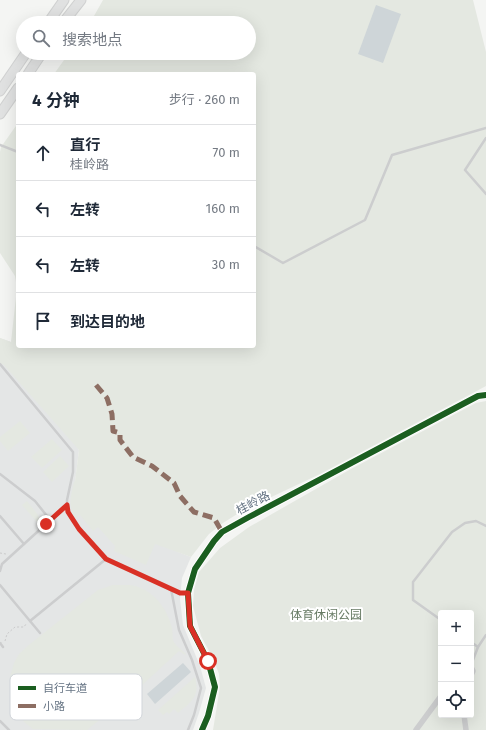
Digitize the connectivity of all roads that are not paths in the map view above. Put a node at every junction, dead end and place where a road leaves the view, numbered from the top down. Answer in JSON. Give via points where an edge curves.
{"nodes":[{"id":1,"x":64,"y":0,"type":"edge"},
{"id":2,"x":81,"y":0,"type":"edge"},
{"id":3,"x":53,"y":16,"type":"edge"},
{"id":4,"x":68,"y":16,"type":"edge"},
{"id":5,"x":21,"y":60,"type":"edge"},
{"id":6,"x":37,"y":60,"type":"edge"},
{"id":7,"x":29,"y":72,"type":"edge"},
{"id":8,"x":0,"y":91,"type":"edge"},
{"id":9,"x":16,"y":91,"type":"edge"},
{"id":10,"x":0,"y":114,"type":"edge"},
{"id":11,"x":486,"y":128,"type":"edge"},
{"id":12,"x":486,"y":138,"type":"edge"},
{"id":13,"x":0,"y":145,"type":"edge"},
{"id":14,"x":16,"y":151,"type":"edge"},
{"id":15,"x":486,"y":194,"type":"edge"},
{"id":16,"x":256,"y":247,"type":"edge"},
{"id":17,"x":0,"y":364,"type":"edge"},
{"id":18,"x":486,"y":395,"type":"edge"},
{"id":19,"x":0,"y":474,"type":"edge"},
{"id":20,"x":0,"y":516,"type":"edge"},
{"id":21,"x":486,"y":526,"type":"edge"},
{"id":22,"x":24,"y":544,"type":"junction"},
{"id":23,"x":106,"y":559,"type":"junction"},
{"id":24,"x":0,"y":571,"type":"edge"},
{"id":25,"x":0,"y":585,"type":"edge"},
{"id":26,"x":171,"y":588,"type":"junction"},
{"id":27,"x":188,"y":593,"type":"junction"},
{"id":28,"x":438,"y":618,"type":"edge"},
{"id":29,"x":30,"y":621,"type":"junction"},
{"id":30,"x":40,"y":633,"type":"dead end"},
{"id":31,"x":486,"y":635,"type":"edge"},
{"id":32,"x":0,"y":643,"type":"edge"},
{"id":33,"x":474,"y":644,"type":"edge"},
{"id":34,"x":3,"y":646,"type":"road end"},
{"id":35,"x":478,"y":647,"type":"junction"},
{"id":36,"x":474,"y":658,"type":"edge"},
{"id":37,"x":438,"y":700,"type":"edge"},
{"id":38,"x":464,"y":718,"type":"edge"},
{"id":39,"x":0,"y":721,"type":"edge"},
{"id":40,"x":9,"y":730,"type":"edge"},
{"id":41,"x":188,"y":730,"type":"edge"},
{"id":42,"x":202,"y":730,"type":"edge"},
{"id":43,"x":416,"y":730,"type":"edge"},
{"id":44,"x":466,"y":730,"type":"edge"}],
"edges":[{"from":1,"to":3,"type":"main road"},
{"from":2,"to":4,"type":"main road"},
{"from":5,"to":8,"type":"main road"},
{"from":6,"to":7,"type":"main road"},
{"from":9,"to":10,"type":"main road"},
{"from":11,"to":16,"type":"lane","via":[[392,155],[365,220],[283,263]]},
{"from":12,"to":15,"type":"lane","via":[[465,170]]},
{"from":13,"to":14,"type":"lane"},
{"from":17,"to":23,"type":"lane","via":[[74,452],[67,500],[68,512],[79,529]]},
{"from":18,"to":27,"type":"street","name":"桂岭路","via":[[478,396],[222,532],[195,569]]},
{"from":19,"to":22,"type":"lane","via":[[35,501],[47,516],[46,524]]},
{"from":20,"to":22,"type":"lane"},
{"from":21,"to":28,"type":"lane","via":[[476,521],[465,523],[452,532],[413,582],[413,600]]},
{"from":22,"to":24,"type":"lane","via":[[2,564]]},
{"from":23,"to":26,"type":"lane"},
{"from":23,"to":29,"type":"lane"},
{"from":25,"to":29,"type":"lane"},
{"from":26,"to":27,"type":"lane","via":[[180,593]]},
{"from":26,"to":41,"type":"lane","via":[[179,630],[201,688]]},
{"from":27,"to":42,"type":"street","name":"桂岭路","via":[[190,626],[208,661],[215,688]]},
{"from":29,"to":30,"type":"lane"},
{"from":31,"to":35,"type":"lane"},
{"from":32,"to":34,"type":"lane"},
{"from":33,"to":35,"type":"lane"},
{"from":35,"to":36,"type":"lane"},
{"from":37,"to":43,"type":"street"},
{"from":38,"to":44,"type":"street"},
{"from":39,"to":40,"type":"lane"}]}
